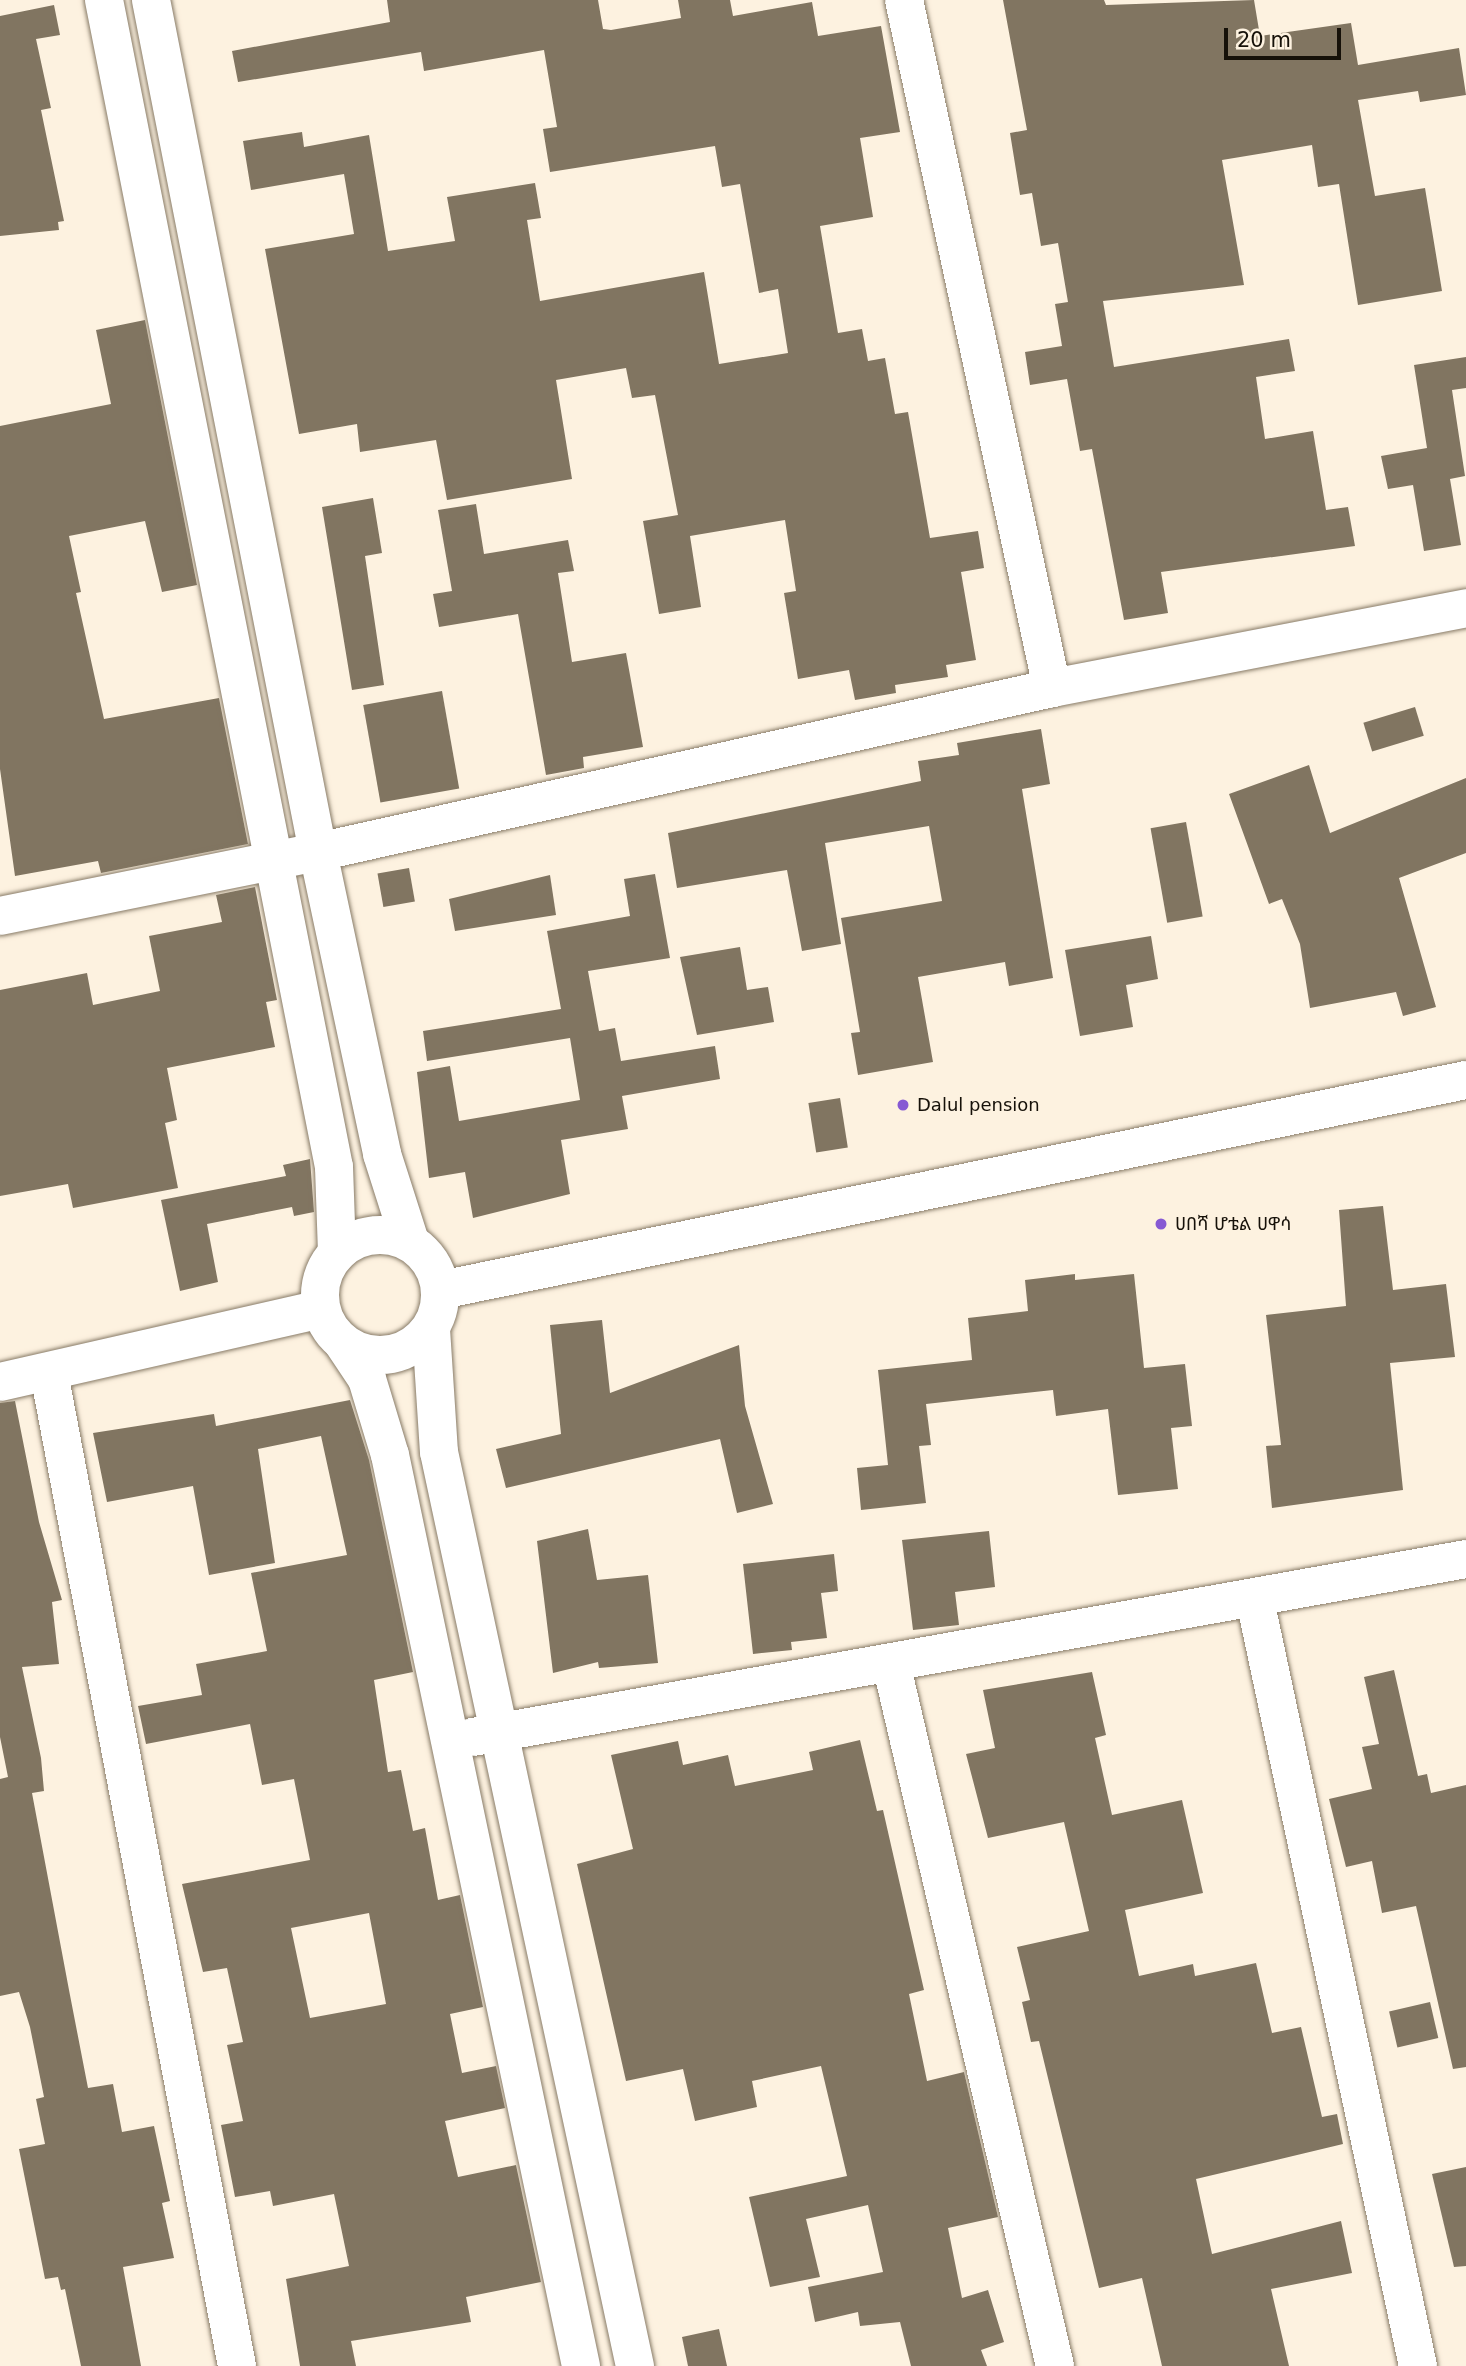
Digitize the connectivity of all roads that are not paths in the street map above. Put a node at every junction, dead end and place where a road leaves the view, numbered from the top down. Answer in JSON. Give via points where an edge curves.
{"nodes":[{"id":1,"x":104,"y":0,"type":"edge"},
{"id":2,"x":151,"y":0,"type":"edge"},
{"id":3,"x":904,"y":0,"type":"edge"},
{"id":4,"x":1466,"y":608,"type":"edge"},
{"id":5,"x":1052,"y":688,"type":"junction"},
{"id":6,"x":318,"y":852,"type":"junction"},
{"id":7,"x":273,"y":861,"type":"junction"},
{"id":8,"x":0,"y":916,"type":"edge"},
{"id":9,"x":1466,"y":1080,"type":"edge"},
{"id":10,"x":410,"y":1242,"type":"junction"},
{"id":11,"x":337,"y":1253,"type":"junction"},
{"id":12,"x":441,"y":1290,"type":"junction"},
{"id":13,"x":321,"y":1310,"type":"junction"},
{"id":14,"x":431,"y":1329,"type":"junction"},
{"id":15,"x":343,"y":1343,"type":"junction"},
{"id":16,"x":49,"y":1373,"type":"junction"},
{"id":17,"x":0,"y":1382,"type":"edge"},
{"id":18,"x":1466,"y":1559,"type":"edge"},
{"id":19,"x":1255,"y":1600,"type":"junction"},
{"id":20,"x":891,"y":1663,"type":"junction"},
{"id":21,"x":498,"y":1735,"type":"junction"},
{"id":22,"x":450,"y":1739,"type":"junction"},
{"id":23,"x":237,"y":2366,"type":"edge"},
{"id":24,"x":581,"y":2366,"type":"edge"},
{"id":25,"x":635,"y":2366,"type":"edge"},
{"id":26,"x":1055,"y":2366,"type":"edge"},
{"id":27,"x":1418,"y":2366,"type":"edge"}],
"edges":[{"from":1,"to":7,"type":"street"},
{"from":2,"to":6,"type":"street"},
{"from":3,"to":5,"type":"street"},
{"from":4,"to":5,"type":"street"},
{"from":5,"to":6,"type":"street"},
{"from":6,"to":7,"type":"street"},
{"from":6,"to":10,"type":"street","via":[[382,1154]]},
{"from":7,"to":8,"type":"street"},
{"from":7,"to":11,"type":"street","via":[[334,1167]]},
{"from":9,"to":12,"type":"street"},
{"from":10,"to":11,"type":"street","via":[[371,1236]]},
{"from":10,"to":12,"type":"street","via":[[425,1254]]},
{"from":11,"to":13,"type":"street","via":[[323,1279]]},
{"from":12,"to":14,"type":"street"},
{"from":13,"to":15,"type":"street"},
{"from":13,"to":16,"type":"street"},
{"from":14,"to":15,"type":"street","via":[[418,1343],[381,1356]]},
{"from":14,"to":21,"type":"street","via":[[439,1452]]},
{"from":15,"to":22,"type":"street","via":[[367,1379],[390,1455]]},
{"from":16,"to":17,"type":"street"},
{"from":16,"to":23,"type":"street"},
{"from":18,"to":19,"type":"street"},
{"from":19,"to":20,"type":"street"},
{"from":19,"to":27,"type":"street"},
{"from":20,"to":21,"type":"street"},
{"from":20,"to":26,"type":"street"},
{"from":21,"to":22,"type":"street"},
{"from":21,"to":25,"type":"street"},
{"from":22,"to":24,"type":"street"}]}
